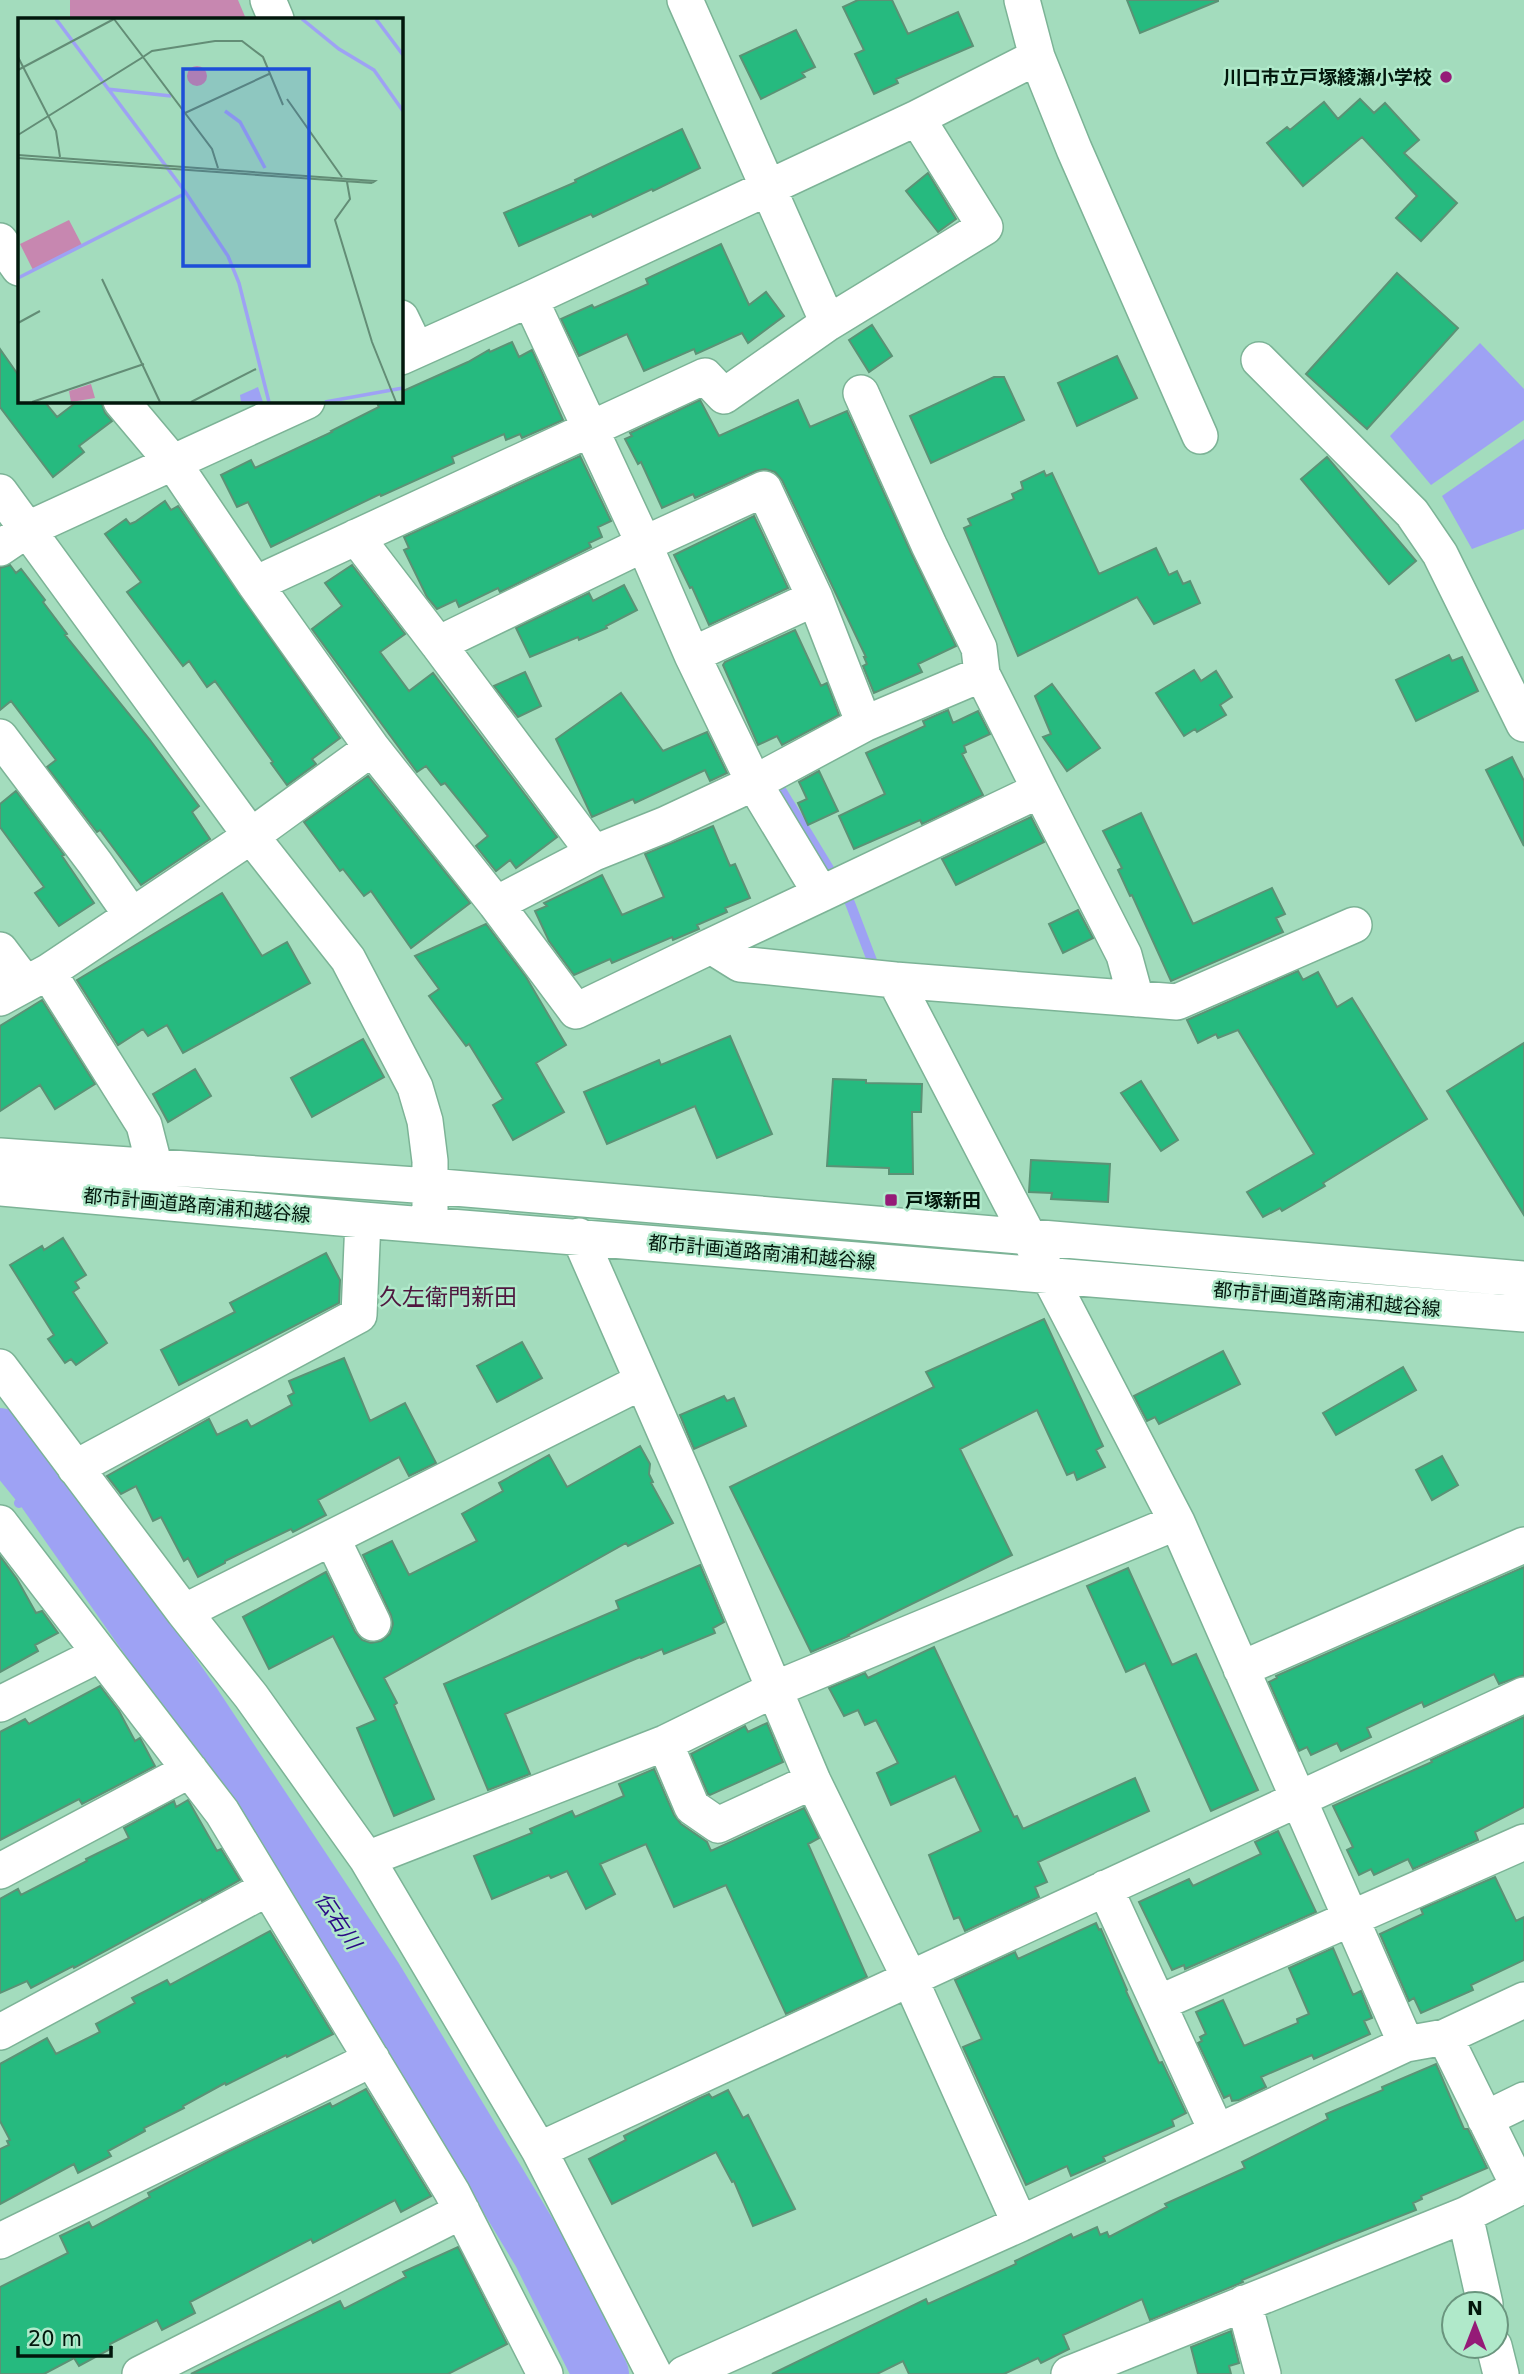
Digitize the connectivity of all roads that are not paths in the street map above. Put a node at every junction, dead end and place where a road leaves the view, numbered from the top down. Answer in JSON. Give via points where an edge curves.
{"nodes":[{"id":1,"x":268,"y":0,"type":"edge"},
{"id":2,"x":685,"y":0,"type":"edge"},
{"id":3,"x":1022,"y":0,"type":"edge"},
{"id":4,"x":275,"y":18,"type":"edge"},
{"id":5,"x":1037,"y":57,"type":"junction"},
{"id":6,"x":917,"y":118,"type":"junction"},
{"id":7,"x":768,"y":187,"type":"junction"},
{"id":8,"x":0,"y":241,"type":"edge"},
{"id":9,"x":18,"y":267,"type":"edge"},
{"id":10,"x":530,"y":299,"type":"junction"},
{"id":11,"x":402,"y":323,"type":"edge"},
{"id":12,"x":828,"y":323,"type":"junction"},
{"id":13,"x":408,"y":353,"type":"edge"},
{"id":14,"x":1259,"y":360,"type":"dead end"},
{"id":15,"x":861,"y":393,"type":"dead end"},
{"id":16,"x":122,"y":402,"type":"edge"},
{"id":17,"x":305,"y":402,"type":"edge"},
{"id":18,"x":589,"y":428,"type":"junction"},
{"id":19,"x":1200,"y":436,"type":"dead end"},
{"id":20,"x":173,"y":464,"type":"junction"},
{"id":21,"x":0,"y":492,"type":"edge"},
{"id":22,"x":356,"y":537,"type":"junction"},
{"id":23,"x":14,"y":539,"type":"edge"},
{"id":24,"x":644,"y":544,"type":"junction"},
{"id":25,"x":255,"y":584,"type":"junction"},
{"id":26,"x":816,"y":598,"type":"junction"},
{"id":27,"x":438,"y":643,"type":"junction"},
{"id":28,"x":692,"y":655,"type":"junction"},
{"id":29,"x":982,"y":674,"type":"junction"},
{"id":30,"x":864,"y":724,"type":"junction"},
{"id":31,"x":1524,"y":724,"type":"edge"},
{"id":32,"x":0,"y":737,"type":"edge"},
{"id":33,"x":372,"y":748,"type":"junction"},
{"id":34,"x":754,"y":783,"type":"junction"},
{"id":35,"x":1040,"y":790,"type":"junction"},
{"id":36,"x":250,"y":836,"type":"junction"},
{"id":37,"x":594,"y":853,"type":"junction"},
{"id":38,"x":821,"y":894,"type":"junction"},
{"id":39,"x":496,"y":904,"type":"junction"},
{"id":40,"x":132,"y":915,"type":"junction"},
{"id":41,"x":1354,"y":925,"type":"dead end"},
{"id":42,"x":711,"y":946,"type":"junction"},
{"id":43,"x":0,"y":950,"type":"edge"},
{"id":44,"x":895,"y":980,"type":"junction"},
{"id":45,"x":24,"y":984,"type":"edge"},
{"id":46,"x":1136,"y":999,"type":"junction"},
{"id":47,"x":0,"y":1156,"type":"edge"},
{"id":48,"x":155,"y":1168,"type":"junction"},
{"id":49,"x":430,"y":1186,"type":"junction"},
{"id":50,"x":0,"y":1188,"type":"edge"},
{"id":51,"x":159,"y":1202,"type":"junction"},
{"id":52,"x":363,"y":1220,"type":"junction"},
{"id":53,"x":430,"y":1224,"type":"junction"},
{"id":54,"x":579,"y":1236,"type":"junction"},
{"id":55,"x":1030,"y":1239,"type":"junction"},
{"id":56,"x":1051,"y":1277,"type":"junction"},
{"id":57,"x":1524,"y":1279,"type":"edge"},
{"id":58,"x":1524,"y":1314,"type":"edge"},
{"id":59,"x":0,"y":1367,"type":"edge"},
{"id":60,"x":641,"y":1382,"type":"junction"},
{"id":61,"x":75,"y":1468,"type":"junction"},
{"id":62,"x":1177,"y":1522,"type":"junction"},
{"id":63,"x":3,"y":1534,"type":"edge"},
{"id":64,"x":332,"y":1538,"type":"junction"},
{"id":65,"x":1524,"y":1545,"type":"edge"},
{"id":66,"x":184,"y":1612,"type":"junction"},
{"id":67,"x":373,"y":1623,"type":"dead end"},
{"id":68,"x":100,"y":1654,"type":"junction"},
{"id":69,"x":1241,"y":1669,"type":"junction"},
{"id":70,"x":775,"y":1689,"type":"junction"},
{"id":71,"x":1524,"y":1695,"type":"edge"},
{"id":72,"x":0,"y":1704,"type":"edge"},
{"id":73,"x":665,"y":1743,"type":"junction"},
{"id":74,"x":190,"y":1770,"type":"junction"},
{"id":75,"x":813,"y":1781,"type":"junction"},
{"id":76,"x":1297,"y":1799,"type":"junction"},
{"id":77,"x":1524,"y":1842,"type":"edge"},
{"id":78,"x":367,"y":1859,"type":"junction"},
{"id":79,"x":0,"y":1871,"type":"edge"},
{"id":80,"x":268,"y":1888,"type":"junction"},
{"id":81,"x":1105,"y":1888,"type":"junction"},
{"id":82,"x":1352,"y":1919,"type":"junction"},
{"id":83,"x":910,"y":1979,"type":"junction"},
{"id":84,"x":1524,"y":2000,"type":"edge"},
{"id":85,"x":1159,"y":2003,"type":"junction"},
{"id":86,"x":0,"y":2032,"type":"edge"},
{"id":87,"x":1445,"y":2037,"type":"junction"},
{"id":88,"x":1406,"y":2044,"type":"junction"},
{"id":89,"x":372,"y":2059,"type":"junction"},
{"id":90,"x":1524,"y":2100,"type":"edge"},
{"id":91,"x":1485,"y":2119,"type":"junction"},
{"id":92,"x":1217,"y":2132,"type":"junction"},
{"id":93,"x":539,"y":2150,"type":"junction"},
{"id":94,"x":1521,"y":2186,"type":"edge"},
{"id":95,"x":462,"y":2211,"type":"junction"},
{"id":96,"x":1465,"y":2215,"type":"junction"},
{"id":97,"x":1020,"y":2224,"type":"junction"},
{"id":98,"x":0,"y":2241,"type":"edge"},
{"id":99,"x":1482,"y":2290,"type":"edge"},
{"id":100,"x":1244,"y":2303,"type":"junction"},
{"id":101,"x":538,"y":2372,"type":"edge"},
{"id":102,"x":140,"y":2374,"type":"edge"},
{"id":103,"x":654,"y":2374,"type":"edge"},
{"id":104,"x":684,"y":2374,"type":"edge"},
{"id":105,"x":1069,"y":2374,"type":"edge"},
{"id":106,"x":1263,"y":2374,"type":"edge"}],
"edges":[{"from":1,"to":4,"type":"street"},
{"from":2,"to":7,"type":"street"},
{"from":3,"to":5,"type":"street"},
{"from":5,"to":6,"type":"street"},
{"from":5,"to":19,"type":"street"},
{"from":6,"to":7,"type":"street"},
{"from":6,"to":12,"type":"street","via":[[985,227]]},
{"from":7,"to":10,"type":"street"},
{"from":7,"to":12,"type":"street"},
{"from":8,"to":9,"type":"street"},
{"from":10,"to":13,"type":"street"},
{"from":10,"to":18,"type":"street"},
{"from":11,"to":13,"type":"street"},
{"from":12,"to":18,"type":"street","via":[[724,396],[705,376]]},
{"from":14,"to":31,"type":"street","via":[[1412,513],[1440,554]]},
{"from":15,"to":29,"type":"street","via":[[979,648]]},
{"from":16,"to":20,"type":"street"},
{"from":17,"to":20,"type":"street"},
{"from":18,"to":22,"type":"street"},
{"from":18,"to":24,"type":"street"},
{"from":20,"to":23,"type":"street"},
{"from":20,"to":25,"type":"street"},
{"from":21,"to":23,"type":"street"},
{"from":22,"to":25,"type":"street"},
{"from":22,"to":27,"type":"street"},
{"from":23,"to":36,"type":"street"},
{"from":24,"to":26,"type":"street","via":[[764,489]]},
{"from":24,"to":27,"type":"street"},
{"from":24,"to":28,"type":"street"},
{"from":25,"to":33,"type":"street"},
{"from":26,"to":28,"type":"street"},
{"from":26,"to":30,"type":"street"},
{"from":27,"to":37,"type":"street"},
{"from":28,"to":34,"type":"street"},
{"from":29,"to":30,"type":"street"},
{"from":29,"to":35,"type":"street"},
{"from":30,"to":34,"type":"street"},
{"from":32,"to":40,"type":"street"},
{"from":33,"to":36,"type":"street"},
{"from":33,"to":39,"type":"street"},
{"from":34,"to":37,"type":"street"},
{"from":34,"to":38,"type":"street"},
{"from":35,"to":38,"type":"street"},
{"from":35,"to":46,"type":"street","via":[[1124,955]]},
{"from":36,"to":40,"type":"street"},
{"from":36,"to":49,"type":"street","via":[[348,959],[415,1087],[425,1121]]},
{"from":37,"to":39,"type":"street"},
{"from":38,"to":42,"type":"street"},
{"from":39,"to":42,"type":"street","via":[[576,1011]]},
{"from":40,"to":45,"type":"street"},
{"from":41,"to":46,"type":"street","via":[[1177,1002]]},
{"from":42,"to":44,"type":"street","via":[[740,964]]},
{"from":43,"to":45,"type":"street"},
{"from":44,"to":46,"type":"street"},
{"from":44,"to":55,"type":"street"},
{"from":45,"to":48,"type":"street","via":[[144,1125]]},
{"from":47,"to":48,"type":"street","name":"都市計画道路南浦和越谷線"},
{"from":48,"to":49,"type":"street","name":"都市計画道路南浦和越谷線"},
{"from":48,"to":51,"type":"street"},
{"from":49,"to":53,"type":"street"},
{"from":49,"to":55,"type":"street","name":"都市計画道路南浦和越谷線"},
{"from":50,"to":51,"type":"street","name":"都市計画道路南浦和越谷線"},
{"from":51,"to":52,"type":"street","name":"都市計画道路南浦和越谷線"},
{"from":52,"to":53,"type":"street","name":"都市計画道路南浦和越谷線"},
{"from":52,"to":61,"type":"street","via":[[359,1315]]},
{"from":53,"to":54,"type":"street","name":"都市計画道路南浦和越谷線"},
{"from":54,"to":56,"type":"street","name":"都市計画道路南浦和越谷線"},
{"from":54,"to":60,"type":"street"},
{"from":55,"to":56,"type":"street"},
{"from":55,"to":57,"type":"street","name":"都市計画道路南浦和越谷線"},
{"from":56,"to":58,"type":"street","name":"都市計画道路南浦和越谷線"},
{"from":56,"to":62,"type":"street"},
{"from":59,"to":61,"type":"street"},
{"from":60,"to":64,"type":"street"},
{"from":60,"to":70,"type":"street"},
{"from":61,"to":66,"type":"street"},
{"from":62,"to":69,"type":"street"},
{"from":62,"to":70,"type":"street"},
{"from":63,"to":68,"type":"street"},
{"from":64,"to":66,"type":"street"},
{"from":64,"to":67,"type":"street"},
{"from":65,"to":69,"type":"street"},
{"from":66,"to":78,"type":"street","via":[[251,1696]]},
{"from":68,"to":72,"type":"street"},
{"from":68,"to":74,"type":"street"},
{"from":69,"to":76,"type":"street"},
{"from":70,"to":73,"type":"street"},
{"from":70,"to":75,"type":"street"},
{"from":71,"to":76,"type":"street"},
{"from":73,"to":75,"type":"street","via":[[692,1807],[718,1825]]},
{"from":73,"to":78,"type":"street"},
{"from":74,"to":79,"type":"street"},
{"from":74,"to":80,"type":"street","via":[[222,1812]]},
{"from":75,"to":83,"type":"street"},
{"from":76,"to":81,"type":"street"},
{"from":76,"to":82,"type":"street"},
{"from":77,"to":82,"type":"street"},
{"from":78,"to":93,"type":"street"},
{"from":80,"to":86,"type":"street"},
{"from":80,"to":89,"type":"street"},
{"from":81,"to":83,"type":"street"},
{"from":81,"to":85,"type":"street"},
{"from":82,"to":85,"type":"street"},
{"from":82,"to":88,"type":"street"},
{"from":83,"to":93,"type":"street"},
{"from":83,"to":97,"type":"street"},
{"from":84,"to":87,"type":"street"},
{"from":85,"to":92,"type":"street"},
{"from":87,"to":88,"type":"street"},
{"from":87,"to":91,"type":"street"},
{"from":88,"to":92,"type":"street"},
{"from":89,"to":95,"type":"street"},
{"from":89,"to":98,"type":"street"},
{"from":90,"to":91,"type":"street"},
{"from":91,"to":94,"type":"street"},
{"from":92,"to":97,"type":"street"},
{"from":93,"to":103,"type":"street"},
{"from":94,"to":96,"type":"street"},
{"from":95,"to":101,"type":"street"},
{"from":95,"to":102,"type":"street"},
{"from":96,"to":99,"type":"street"},
{"from":96,"to":100,"type":"street"},
{"from":97,"to":104,"type":"street"},
{"from":100,"to":105,"type":"street"},
{"from":100,"to":106,"type":"street"}]}
